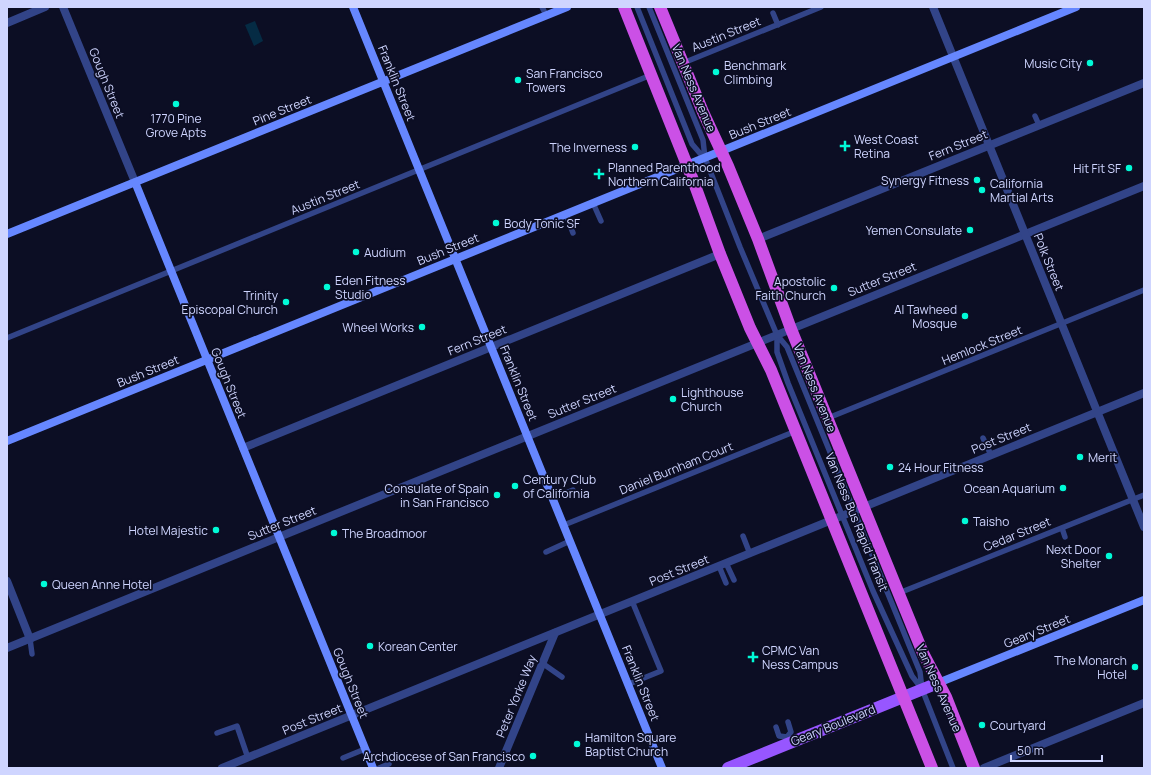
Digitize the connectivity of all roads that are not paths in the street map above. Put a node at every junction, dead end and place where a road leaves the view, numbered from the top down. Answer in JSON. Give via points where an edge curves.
{"nodes":[{"id":1,"x":45,"y":7,"type":"edge"},
{"id":2,"x":64,"y":7,"type":"edge"},
{"id":3,"x":353,"y":7,"type":"edge"},
{"id":4,"x":542,"y":7,"type":"edge"},
{"id":5,"x":567,"y":7,"type":"edge"},
{"id":6,"x":624,"y":7,"type":"edge"},
{"id":7,"x":637,"y":7,"type":"edge"},
{"id":8,"x":649,"y":7,"type":"edge"},
{"id":9,"x":660,"y":7,"type":"edge"},
{"id":10,"x":821,"y":7,"type":"edge"},
{"id":11,"x":933,"y":7,"type":"edge"},
{"id":12,"x":1076,"y":7,"type":"edge"},
{"id":13,"x":773,"y":13,"type":"dead end"},
{"id":14,"x":546,"y":16,"type":"junction"},
{"id":15,"x":7,"y":22,"type":"edge"},
{"id":16,"x":778,"y":24,"type":"junction"},
{"id":17,"x":953,"y":57,"type":"junction"},
{"id":18,"x":683,"y":63,"type":"junction"},
{"id":19,"x":651,"y":74,"type":"junction"},
{"id":20,"x":384,"y":81,"type":"junction"},
{"id":21,"x":1144,"y":83,"type":"edge"},
{"id":22,"x":1035,"y":116,"type":"dead end"},
{"id":23,"x":1039,"y":125,"type":"junction"},
{"id":24,"x":989,"y":146,"type":"junction"},
{"id":25,"x":721,"y":151,"type":"junction"},
{"id":26,"x":704,"y":158,"type":"junction"},
{"id":27,"x":687,"y":165,"type":"junction"},
{"id":28,"x":420,"y":170,"type":"junction"},
{"id":29,"x":135,"y":182,"type":"junction"},
{"id":30,"x":1144,"y":186,"type":"edge"},
{"id":31,"x":593,"y":203,"type":"junction"},
{"id":32,"x":566,"y":214,"type":"junction"},
{"id":33,"x":601,"y":221,"type":"dead end"},
{"id":34,"x":573,"y":233,"type":"dead end"},
{"id":35,"x":7,"y":234,"type":"edge"},
{"id":36,"x":1025,"y":234,"type":"junction"},
{"id":37,"x":758,"y":239,"type":"junction"},
{"id":38,"x":720,"y":254,"type":"junction"},
{"id":39,"x":456,"y":259,"type":"junction"},
{"id":40,"x":171,"y":272,"type":"junction"},
{"id":41,"x":1144,"y":290,"type":"edge"},
{"id":42,"x":1062,"y":325,"type":"junction"},
{"id":43,"x":791,"y":329,"type":"junction"},
{"id":44,"x":776,"y":335,"type":"junction"},
{"id":45,"x":7,"y":338,"type":"edge"},
{"id":46,"x":758,"y":343,"type":"junction"},
{"id":47,"x":492,"y":348,"type":"junction"},
{"id":48,"x":207,"y":360,"type":"junction"},
{"id":49,"x":1144,"y":393,"type":"edge"},
{"id":50,"x":1097,"y":412,"type":"junction"},
{"id":51,"x":827,"y":418,"type":"junction"},
{"id":52,"x":796,"y":431,"type":"junction"},
{"id":53,"x":528,"y":436,"type":"junction"},
{"id":54,"x":983,"y":438,"type":"dead end"},
{"id":55,"x":7,"y":441,"type":"edge"},
{"id":56,"x":243,"y":448,"type":"junction"},
{"id":57,"x":991,"y":455,"type":"junction"},
{"id":58,"x":573,"y":490,"type":"dead end"},
{"id":59,"x":1144,"y":495,"type":"edge"},
{"id":60,"x":553,"y":498,"type":"junction"},
{"id":61,"x":1133,"y":500,"type":"junction"},
{"id":62,"x":858,"y":509,"type":"junction"},
{"id":63,"x":837,"y":518,"type":"junction"},
{"id":64,"x":564,"y":525,"type":"junction"},
{"id":65,"x":1144,"y":527,"type":"edge"},
{"id":66,"x":1062,"y":528,"type":"junction"},
{"id":67,"x":743,"y":536,"type":"dead end"},
{"id":68,"x":279,"y":537,"type":"junction"},
{"id":69,"x":1065,"y":537,"type":"dead end"},
{"id":70,"x":570,"y":541,"type":"junction"},
{"id":71,"x":546,"y":552,"type":"dead end"},
{"id":72,"x":750,"y":554,"type":"junction"},
{"id":73,"x":722,"y":565,"type":"junction"},
{"id":74,"x":734,"y":580,"type":"dead end"},
{"id":75,"x":7,"y":581,"type":"edge"},
{"id":76,"x":726,"y":583,"type":"dead end"},
{"id":77,"x":898,"y":594,"type":"junction"},
{"id":78,"x":1144,"y":600,"type":"edge"},
{"id":79,"x":632,"y":601,"type":"junction"},
{"id":80,"x":600,"y":614,"type":"junction"},
{"id":81,"x":555,"y":633,"type":"junction"},
{"id":82,"x":30,"y":639,"type":"junction"},
{"id":83,"x":7,"y":648,"type":"edge"},
{"id":84,"x":32,"y":654,"type":"dead end"},
{"id":85,"x":542,"y":663,"type":"junction"},
{"id":86,"x":562,"y":677,"type":"dead end"},
{"id":87,"x":938,"y":683,"type":"junction"},
{"id":88,"x":629,"y":684,"type":"junction"},
{"id":89,"x":922,"y":689,"type":"junction"},
{"id":90,"x":903,"y":696,"type":"junction"},
{"id":91,"x":1144,"y":703,"type":"edge"},
{"id":92,"x":352,"y":716,"type":"junction"},
{"id":93,"x":788,"y":722,"type":"dead end"},
{"id":94,"x":776,"y":727,"type":"dead end"},
{"id":95,"x":217,"y":733,"type":"dead end"},
{"id":96,"x":788,"y":740,"type":"junction"},
{"id":97,"x":365,"y":749,"type":"junction"},
{"id":98,"x":248,"y":758,"type":"junction"},
{"id":99,"x":343,"y":758,"type":"dead end"},
{"id":100,"x":389,"y":764,"type":"dead end"},
{"id":101,"x":222,"y":768,"type":"edge"},
{"id":102,"x":373,"y":768,"type":"edge"},
{"id":103,"x":379,"y":768,"type":"edge"},
{"id":104,"x":499,"y":768,"type":"edge"},
{"id":105,"x":662,"y":768,"type":"edge"},
{"id":106,"x":728,"y":768,"type":"edge"},
{"id":107,"x":932,"y":768,"type":"edge"},
{"id":108,"x":953,"y":768,"type":"edge"},
{"id":109,"x":974,"y":768,"type":"edge"},
{"id":110,"x":984,"y":768,"type":"edge"}],
"edges":[{"from":1,"to":15,"type":"street"},
{"from":2,"to":29,"type":"street","name":"Gough Street"},
{"from":3,"to":20,"type":"main road","name":"Franklin Street"},
{"from":4,"to":14,"type":"lane"},
{"from":5,"to":14,"type":"main road","name":"Pine Street"},
{"from":6,"to":19,"type":"highway"},
{"from":7,"to":26,"type":"lane","name":"Van Ness Bus Rapid Transit","via":[[692,144]]},
{"from":8,"to":26,"type":"lane","name":"Van Ness Bus Rapid Transit","via":[[703,140]]},
{"from":9,"to":18,"type":"highway","name":"Van Ness Avenue"},
{"from":10,"to":16,"type":"lane","name":"Austin Street"},
{"from":11,"to":17,"type":"street","name":"Polk Street"},
{"from":12,"to":17,"type":"main road","name":"Bush Street"},
{"from":13,"to":16,"type":"lane"},
{"from":14,"to":20,"type":"main road","name":"Pine Street"},
{"from":16,"to":18,"type":"lane","name":"Austin Street"},
{"from":17,"to":24,"type":"street","name":"Polk Street"},
{"from":17,"to":25,"type":"main road","name":"Bush Street"},
{"from":18,"to":25,"type":"highway","name":"Van Ness Avenue"},
{"from":19,"to":27,"type":"highway"},
{"from":19,"to":28,"type":"lane","name":"Austin Street"},
{"from":20,"to":28,"type":"main road","name":"Franklin Street"},
{"from":20,"to":29,"type":"main road","name":"Pine Street"},
{"from":21,"to":23,"type":"street","name":"Fern Street"},
{"from":22,"to":23,"type":"lane"},
{"from":23,"to":24,"type":"street","name":"Fern Street"},
{"from":24,"to":36,"type":"street","name":"Polk Street"},
{"from":24,"to":37,"type":"street","name":"Fern Street"},
{"from":25,"to":26,"type":"main road","name":"Bush Street"},
{"from":25,"to":37,"type":"highway","name":"Van Ness Avenue"},
{"from":26,"to":27,"type":"main road","name":"Bush Street"},
{"from":26,"to":44,"type":"lane","name":"Van Ness Bus Rapid Transit"},
{"from":27,"to":31,"type":"main road","name":"Bush Street"},
{"from":27,"to":38,"type":"highway"},
{"from":28,"to":39,"type":"main road","name":"Franklin Street"},
{"from":28,"to":40,"type":"lane","name":"Austin Street"},
{"from":29,"to":35,"type":"main road","name":"Pine Street"},
{"from":29,"to":40,"type":"main road","name":"Gough Street"},
{"from":30,"to":36,"type":"street","name":"Sutter Street"},
{"from":31,"to":32,"type":"main road","name":"Bush Street"},
{"from":31,"to":33,"type":"lane"},
{"from":32,"to":34,"type":"lane"},
{"from":32,"to":39,"type":"main road","name":"Bush Street"},
{"from":36,"to":42,"type":"street","name":"Polk Street"},
{"from":36,"to":43,"type":"street","name":"Sutter Street"},
{"from":37,"to":43,"type":"highway","name":"Van Ness Avenue"},
{"from":38,"to":46,"type":"highway"},
{"from":38,"to":47,"type":"street","name":"Fern Street"},
{"from":39,"to":47,"type":"main road","name":"Franklin Street"},
{"from":39,"to":48,"type":"main road","name":"Bush Street"},
{"from":40,"to":45,"type":"lane","name":"Austin Street"},
{"from":40,"to":48,"type":"main road","name":"Gough Street"},
{"from":41,"to":42,"type":"lane","name":"Hemlock Street"},
{"from":42,"to":50,"type":"street","name":"Polk Street"},
{"from":42,"to":51,"type":"lane","name":"Hemlock Street"},
{"from":43,"to":44,"type":"street","name":"Sutter Street"},
{"from":43,"to":51,"type":"highway","name":"Van Ness Avenue"},
{"from":44,"to":46,"type":"street","name":"Sutter Street"},
{"from":44,"to":62,"type":"lane","name":"Van Ness Bus Rapid Transit","via":[[787,347]]},
{"from":44,"to":63,"type":"lane","name":"Van Ness Bus Rapid Transit","via":[[776,352]]},
{"from":46,"to":52,"type":"highway"},
{"from":46,"to":53,"type":"street","name":"Sutter Street"},
{"from":47,"to":53,"type":"main road","name":"Franklin Street"},
{"from":47,"to":56,"type":"street","name":"Fern Street"},
{"from":48,"to":55,"type":"main road","name":"Bush Street"},
{"from":48,"to":56,"type":"main road","name":"Gough Street"},
{"from":49,"to":50,"type":"street","name":"Post Street"},
{"from":50,"to":57,"type":"street","name":"Post Street"},
{"from":50,"to":61,"type":"street","name":"Polk Street"},
{"from":51,"to":62,"type":"highway","name":"Van Ness Avenue"},
{"from":52,"to":63,"type":"highway"},
{"from":52,"to":64,"type":"lane","name":"Daniel Burnham Court"},
{"from":53,"to":60,"type":"main road","name":"Franklin Street"},
{"from":53,"to":68,"type":"street","name":"Sutter Street"},
{"from":54,"to":57,"type":"lane"},
{"from":56,"to":68,"type":"main road","name":"Gough Street"},
{"from":57,"to":62,"type":"street","name":"Post Street"},
{"from":58,"to":60,"type":"lane"},
{"from":59,"to":61,"type":"lane","name":"Cedar Street"},
{"from":60,"to":64,"type":"main road","name":"Franklin Street"},
{"from":61,"to":65,"type":"street","name":"Polk Street"},
{"from":61,"to":66,"type":"lane","name":"Cedar Street"},
{"from":62,"to":63,"type":"street","name":"Post Street"},
{"from":62,"to":77,"type":"highway","name":"Van Ness Avenue"},
{"from":62,"to":89,"type":"lane","name":"Van Ness Bus Rapid Transit","via":[[920,672]]},
{"from":63,"to":72,"type":"street","name":"Post Street"},
{"from":63,"to":89,"type":"lane","name":"Van Ness Bus Rapid Transit","via":[[912,676]]},
{"from":63,"to":90,"type":"highway"},
{"from":64,"to":70,"type":"main road","name":"Franklin Street"},
{"from":66,"to":69,"type":"lane"},
{"from":66,"to":77,"type":"lane","name":"Cedar Street"},
{"from":67,"to":72,"type":"lane"},
{"from":68,"to":82,"type":"street","name":"Sutter Street"},
{"from":68,"to":92,"type":"main road","name":"Gough Street"},
{"from":70,"to":71,"type":"lane"},
{"from":70,"to":80,"type":"main road","name":"Franklin Street"},
{"from":72,"to":73,"type":"street","name":"Post Street"},
{"from":73,"to":74,"type":"lane"},
{"from":73,"to":76,"type":"lane"},
{"from":73,"to":79,"type":"street","name":"Post Street"},
{"from":75,"to":82,"type":"street"},
{"from":77,"to":87,"type":"highway","name":"Van Ness Avenue"},
{"from":78,"to":87,"type":"main road","name":"Geary Street"},
{"from":79,"to":80,"type":"street","name":"Post Street"},
{"from":79,"to":88,"type":"lane","via":[[661,671]]},
{"from":80,"to":81,"type":"street","name":"Post Street"},
{"from":80,"to":88,"type":"main road","name":"Franklin Street"},
{"from":81,"to":85,"type":"street","name":"Peter Yorke Way"},
{"from":81,"to":92,"type":"street","name":"Post Street"},
{"from":82,"to":83,"type":"street","name":"Sutter Street"},
{"from":82,"to":84,"type":"lane"},
{"from":85,"to":86,"type":"lane"},
{"from":85,"to":104,"type":"street","name":"Peter Yorke Way"},
{"from":87,"to":89,"type":"main road","name":"Geary Boulevard"},
{"from":87,"to":109,"type":"highway","name":"Van Ness Avenue"},
{"from":88,"to":105,"type":"main road","name":"Franklin Street"},
{"from":89,"to":90,"type":"main road","name":"Geary Boulevard"},
{"from":89,"to":108,"type":"lane","name":"Van Ness Bus Rapid Transit"},
{"from":90,"to":96,"type":"main road","name":"Geary Boulevard"},
{"from":90,"to":107,"type":"highway"},
{"from":91,"to":110,"type":"street"},
{"from":92,"to":97,"type":"main road","name":"Gough Street"},
{"from":92,"to":98,"type":"street","name":"Post Street"},
{"from":93,"to":96,"type":"lane","via":[[792,732]]},
{"from":94,"to":96,"type":"lane","via":[[779,736]]},
{"from":95,"to":98,"type":"lane","via":[[237,726]]},
{"from":96,"to":106,"type":"main road","name":"Geary Boulevard"},
{"from":97,"to":99,"type":"lane"},
{"from":97,"to":102,"type":"main road","name":"Gough Street"},
{"from":98,"to":101,"type":"street","name":"Post Street"},
{"from":100,"to":103,"type":"lane"}]}
